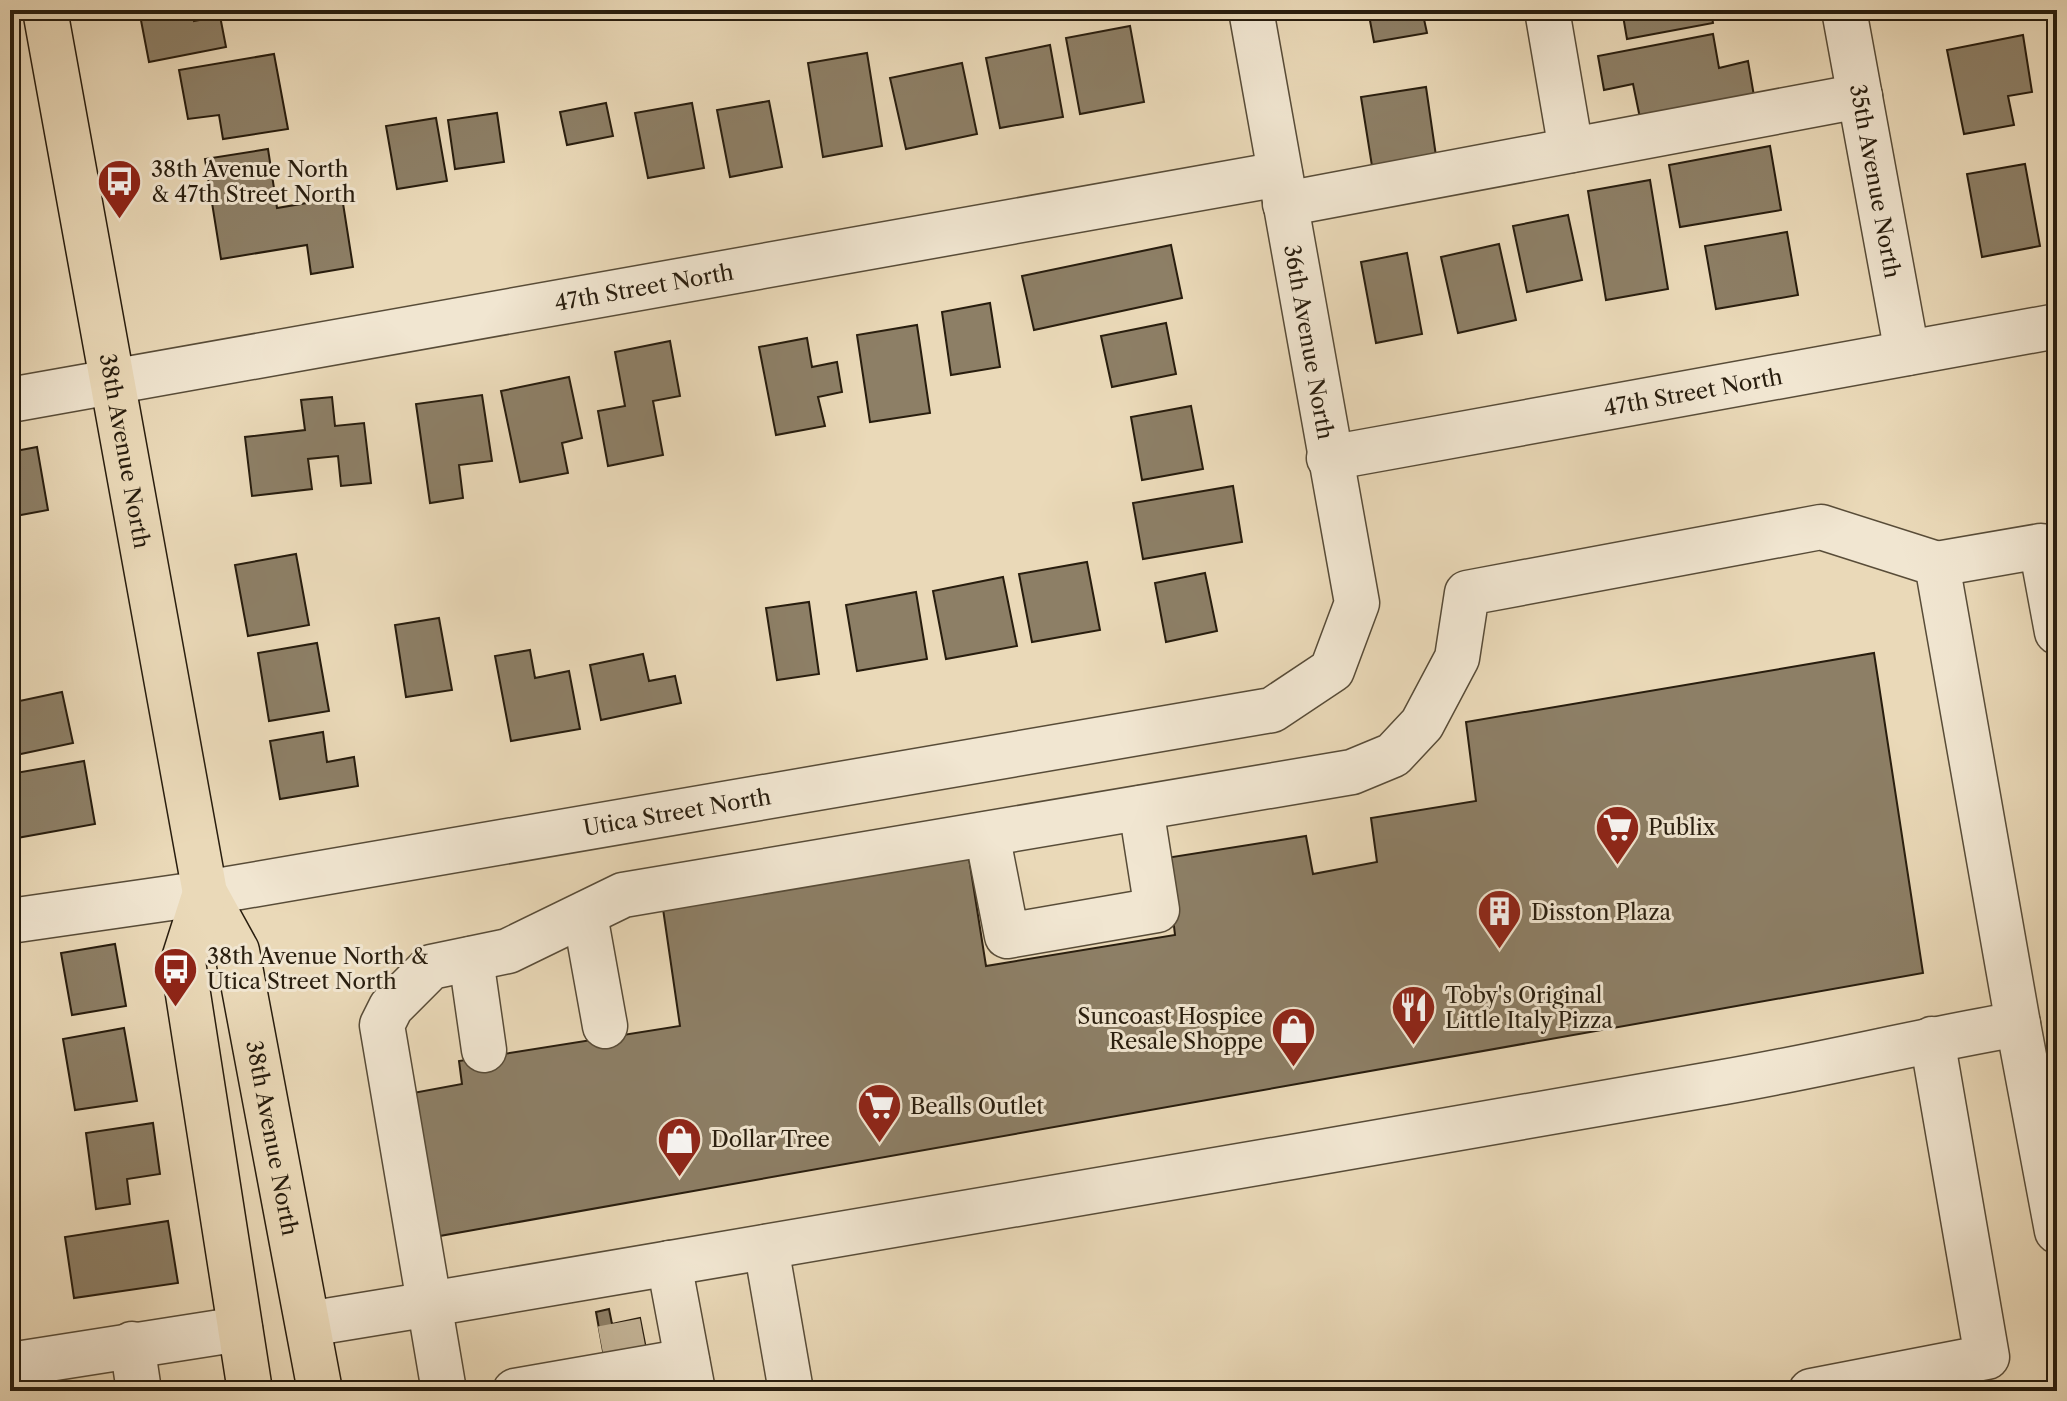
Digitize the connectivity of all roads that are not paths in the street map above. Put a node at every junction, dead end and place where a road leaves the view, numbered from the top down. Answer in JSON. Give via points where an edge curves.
{"nodes":[{"id":1,"x":45,"y":10,"type":"edge"},
{"id":2,"x":1251,"y":10,"type":"edge"},
{"id":3,"x":1547,"y":10,"type":"edge"},
{"id":4,"x":1844,"y":10,"type":"edge"},
{"id":5,"x":1860,"y":96,"type":"junction"},
{"id":6,"x":1571,"y":150,"type":"junction"},
{"id":7,"x":1282,"y":189,"type":"junction"},
{"id":8,"x":2057,"y":326,"type":"edge"},
{"id":9,"x":1907,"y":353,"type":"junction"},
{"id":10,"x":113,"y":382,"type":"junction"},
{"id":11,"x":10,"y":400,"type":"edge"},
{"id":12,"x":1329,"y":458,"type":"junction"},
{"id":13,"x":2049,"y":543,"type":"edge"},
{"id":14,"x":1937,"y":564,"type":"junction"},
{"id":15,"x":2057,"y":632,"type":"edge"},
{"id":16,"x":1332,"y":670,"type":"joint"},
{"id":17,"x":1141,"y":808,"type":"junction"},
{"id":18,"x":987,"y":834,"type":"junction"},
{"id":19,"x":205,"y":893,"type":"junction"},
{"id":20,"x":585,"y":915,"type":"junction"},
{"id":21,"x":10,"y":921,"type":"edge"},
{"id":22,"x":471,"y":959,"type":"junction"},
{"id":23,"x":2018,"y":1024,"type":"junction"},
{"id":24,"x":605,"y":1026,"type":"dead end"},
{"id":25,"x":1932,"y":1039,"type":"junction"},
{"id":26,"x":484,"y":1050,"type":"dead end"},
{"id":27,"x":2057,"y":1225,"type":"edge"},
{"id":28,"x":766,"y":1247,"type":"junction"},
{"id":29,"x":669,"y":1263,"type":"junction"},
{"id":30,"x":430,"y":1304,"type":"junction"},
{"id":31,"x":308,"y":1324,"type":"junction"},
{"id":32,"x":240,"y":1329,"type":"junction"},
{"id":33,"x":132,"y":1344,"type":"junction"},
{"id":34,"x":647,"y":1364,"type":"edge"},
{"id":35,"x":10,"y":1365,"type":"edge"},
{"id":36,"x":139,"y":1391,"type":"edge"},
{"id":37,"x":250,"y":1391,"type":"edge"},
{"id":38,"x":320,"y":1391,"type":"edge"},
{"id":39,"x":444,"y":1391,"type":"edge"},
{"id":40,"x":515,"y":1391,"type":"edge"},
{"id":41,"x":791,"y":1391,"type":"edge"},
{"id":42,"x":1811,"y":1391,"type":"edge"}],
"edges":[{"from":1,"to":10,"type":"main road","name":"38th Avenue North"},
{"from":2,"to":7,"type":"street","name":"36th Avenue North"},
{"from":3,"to":6,"type":"street"},
{"from":4,"to":5,"type":"street","name":"35th Avenue North"},
{"from":5,"to":6,"type":"street","name":"47th Street North"},
{"from":5,"to":9,"type":"street","name":"35th Avenue North"},
{"from":6,"to":7,"type":"street","name":"47th Street North"},
{"from":7,"to":10,"type":"street","name":"47th Street North"},
{"from":7,"to":12,"type":"street","name":"36th Avenue North"},
{"from":8,"to":9,"type":"street","name":"47th Street North"},
{"from":9,"to":12,"type":"street","name":"47th Street North"},
{"from":10,"to":11,"type":"street","name":"47th Street North"},
{"from":10,"to":19,"type":"main road","name":"38th Avenue North"},
{"from":12,"to":16,"type":"street","name":"36th Avenue North","via":[[1357,603]]},
{"from":13,"to":14,"type":"street"},
{"from":13,"to":15,"type":"street"},
{"from":14,"to":17,"type":"street","via":[[1821,527],[1467,593],[1457,658],[1422,724],[1393,755],[1352,772]]},
{"from":14,"to":23,"type":"street"},
{"from":16,"to":19,"type":"street","name":"Utica Street North","via":[[1272,710]]},
{"from":17,"to":18,"type":"street"},
{"from":17,"to":18,"type":"street","via":[[1157,910],[1007,936]]},
{"from":18,"to":20,"type":"street","via":[[623,895]]},
{"from":19,"to":21,"type":"street","name":"Utica Street North"},
{"from":19,"to":31,"type":"main road","name":"38th Avenue North","via":[[237,951]]},
{"from":19,"to":32,"type":"main road","name":"38th Avenue North","via":[[183,962]]},
{"from":20,"to":22,"type":"street","via":[[508,951]]},
{"from":20,"to":24,"type":"street"},
{"from":22,"to":26,"type":"street"},
{"from":22,"to":30,"type":"street","via":[[431,967],[391,1007],[382,1025]]},
{"from":23,"to":25,"type":"street"},
{"from":23,"to":27,"type":"street"},
{"from":25,"to":28,"type":"street","via":[[1764,1075]]},
{"from":25,"to":42,"type":"street","via":[[1987,1357]]},
{"from":28,"to":29,"type":"street"},
{"from":28,"to":41,"type":"street"},
{"from":29,"to":30,"type":"street"},
{"from":29,"to":34,"type":"street"},
{"from":30,"to":31,"type":"street"},
{"from":30,"to":39,"type":"street"},
{"from":31,"to":38,"type":"main road","name":"38th Avenue North"},
{"from":32,"to":33,"type":"street"},
{"from":32,"to":37,"type":"main road","name":"38th Avenue North"},
{"from":33,"to":35,"type":"street"},
{"from":33,"to":36,"type":"street"},
{"from":34,"to":40,"type":"street"}]}
